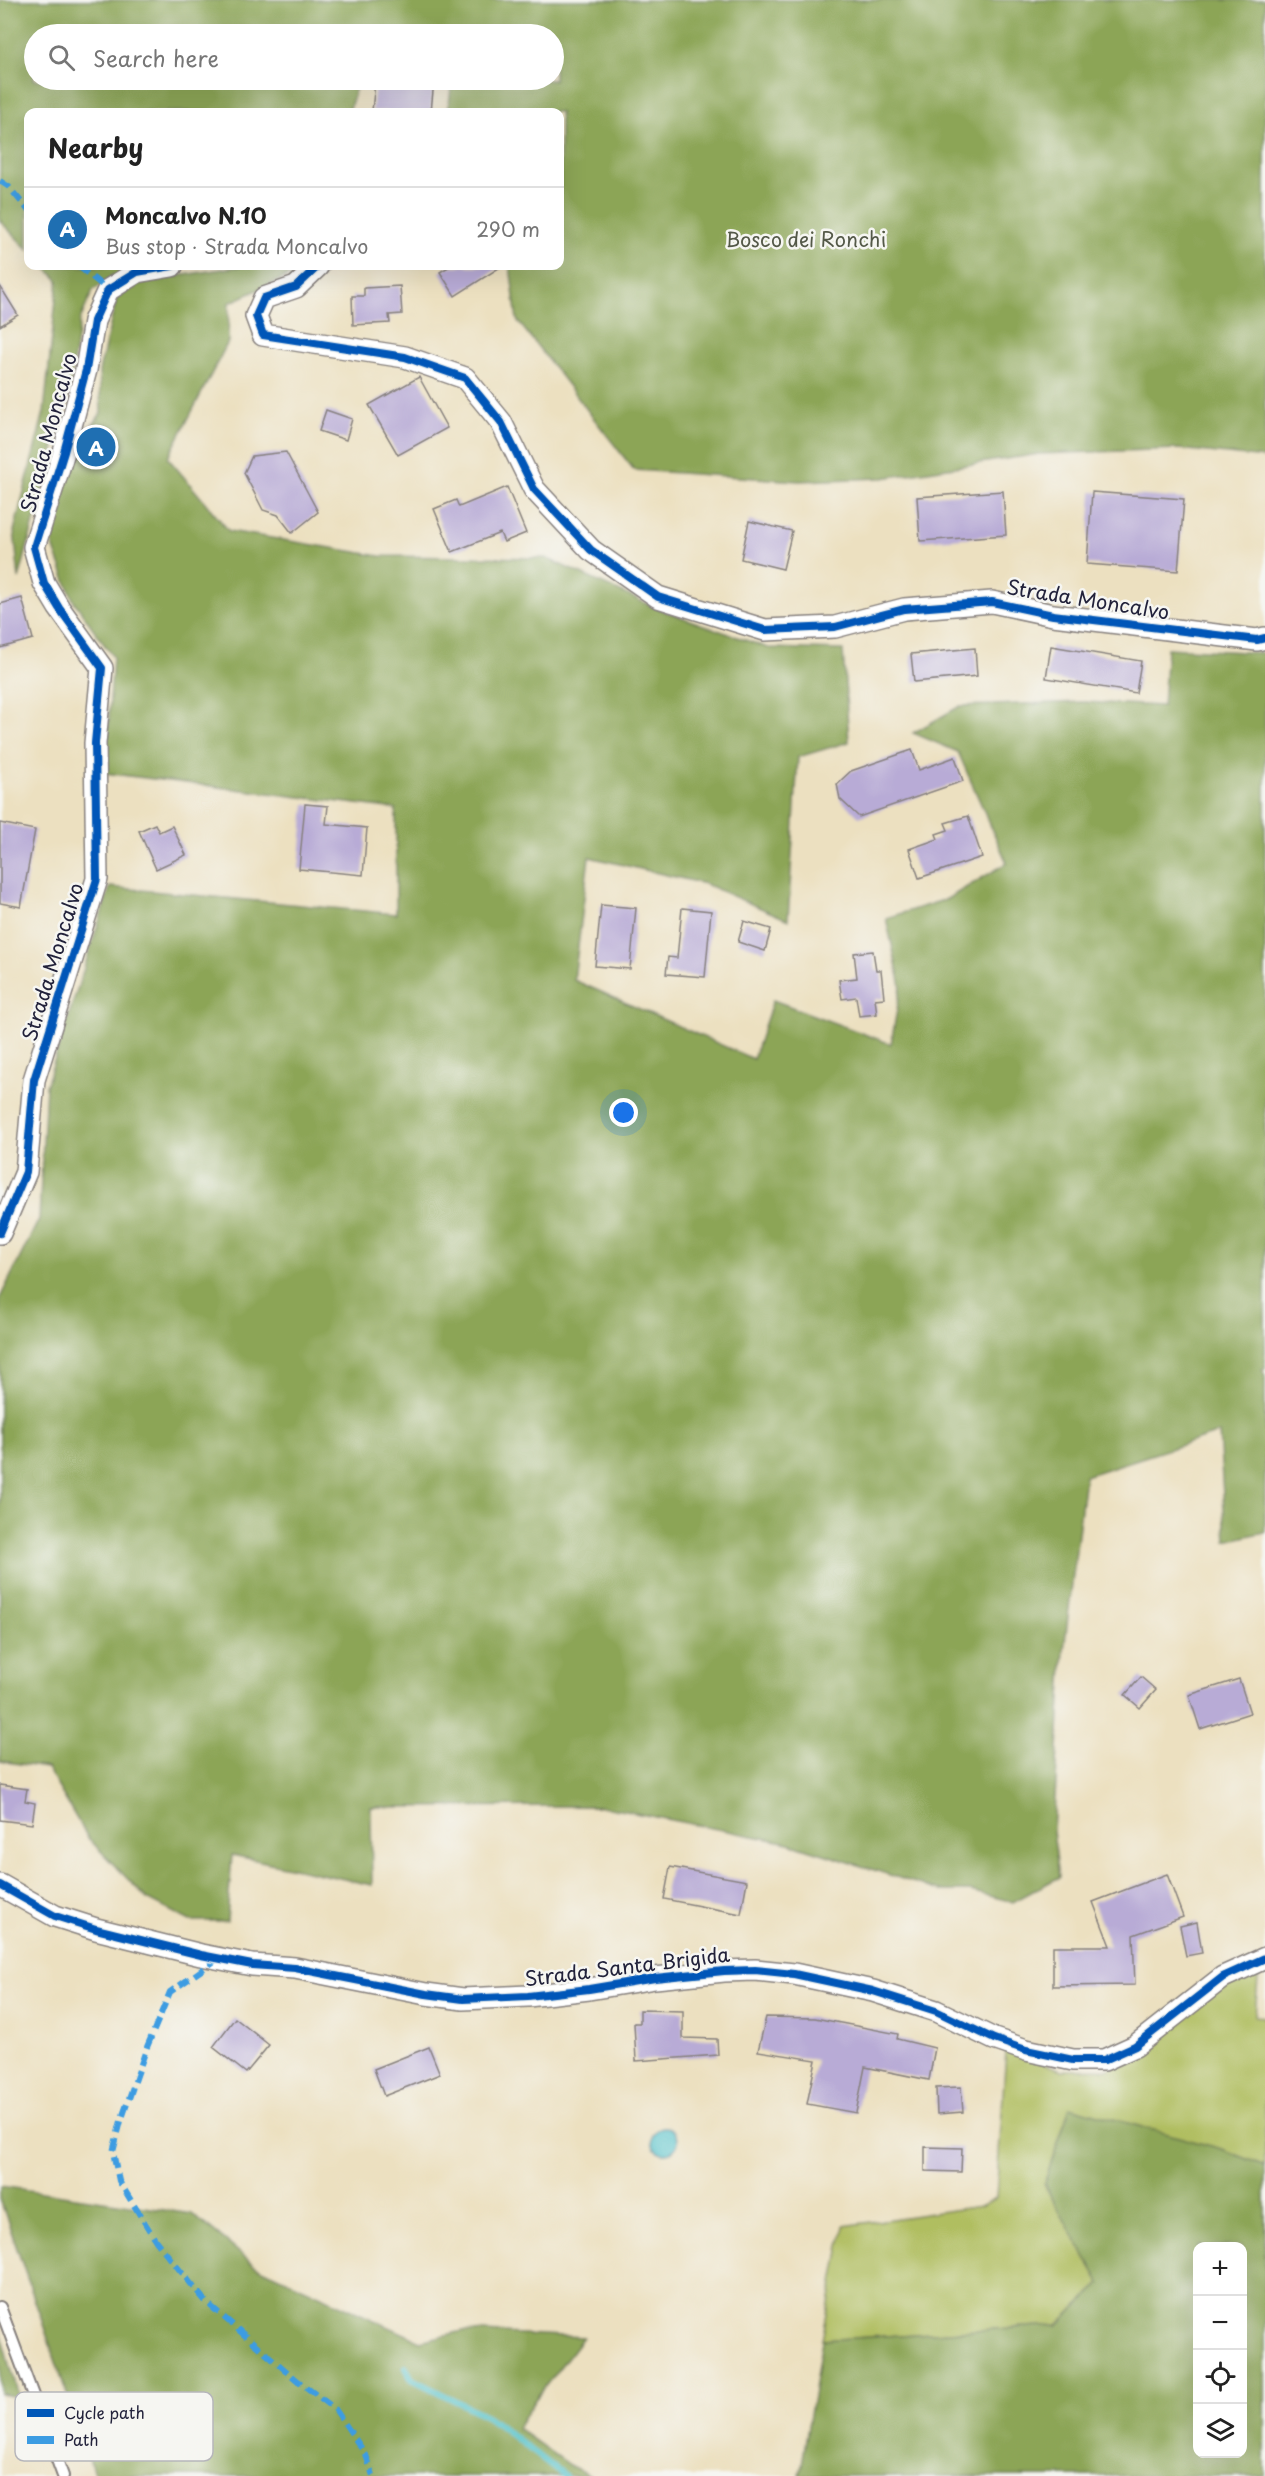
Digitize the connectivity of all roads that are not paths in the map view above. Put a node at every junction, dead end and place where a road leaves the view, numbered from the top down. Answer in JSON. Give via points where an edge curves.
{"nodes":[{"id":1,"x":148,"y":270,"type":"edge"},
{"id":2,"x":314,"y":270,"type":"edge"},
{"id":3,"x":1265,"y":638,"type":"edge"},
{"id":4,"x":0,"y":1233,"type":"edge"},
{"id":5,"x":0,"y":1885,"type":"edge"},
{"id":6,"x":1265,"y":1958,"type":"edge"},
{"id":7,"x":0,"y":2307,"type":"edge"},
{"id":8,"x":32,"y":2392,"type":"edge"},
{"id":9,"x":57,"y":2461,"type":"edge"},
{"id":10,"x":63,"y":2476,"type":"edge"}],
"edges":[{"from":1,"to":4,"type":"street","name":"Strada Moncalvo","via":[[136,272],[108,290],[94,321],[86,370],[34,547],[44,583],[102,668],[94,743],[97,879],[34,1080],[26,1172]]},
{"from":2,"to":3,"type":"street","name":"Strada Moncalvo","via":[[297,287],[264,298],[256,316],[263,334],[405,357],[465,378],[501,422],[534,489],[591,550],[658,597],[765,630],[835,627],[904,609],[992,602],[1053,615],[1245,639]]},
{"from":5,"to":6,"type":"street","name":"Strada Santa Brigida","via":[[55,1916],[201,1955],[463,1999],[528,1996],[724,1971],[794,1974],[873,1991],[936,2011],[994,2039],[1073,2060],[1104,2060],[1135,2046],[1223,1977]]},
{"from":7,"to":8,"type":"lane"},
{"from":9,"to":10,"type":"lane"}]}
